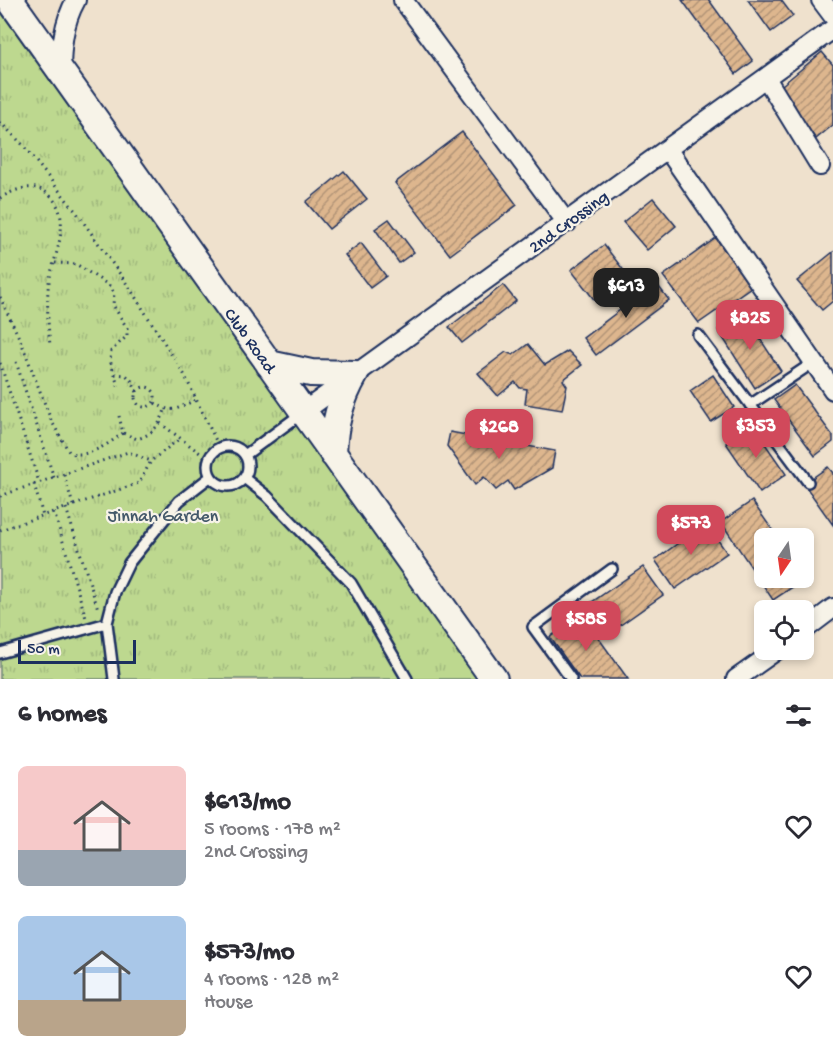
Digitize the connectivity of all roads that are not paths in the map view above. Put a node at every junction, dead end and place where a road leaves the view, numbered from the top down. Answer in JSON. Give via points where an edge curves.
{"nodes":[{"id":1,"x":10,"y":0,"type":"edge"},
{"id":2,"x":76,"y":0,"type":"edge"},
{"id":3,"x":403,"y":0,"type":"edge"},
{"id":4,"x":821,"y":0,"type":"edge"},
{"id":5,"x":833,"y":16,"type":"edge"},
{"id":6,"x":833,"y":29,"type":"edge"},
{"id":7,"x":61,"y":74,"type":"junction"},
{"id":8,"x":766,"y":78,"type":"junction"},
{"id":9,"x":668,"y":150,"type":"junction"},
{"id":10,"x":820,"y":166,"type":"dead end"},
{"id":11,"x":567,"y":222,"type":"junction"},
{"id":12,"x":698,"y":335,"type":"dead end"},
{"id":13,"x":814,"y":362,"type":"junction"},
{"id":14,"x":269,"y":364,"type":"junction"},
{"id":15,"x":355,"y":374,"type":"junction"},
{"id":16,"x":833,"y":390,"type":"edge"},
{"id":17,"x":750,"y":405,"type":"junction"},
{"id":18,"x":303,"y":412,"type":"junction"},
{"id":19,"x":333,"y":453,"type":"junction"},
{"id":20,"x":245,"y":455,"type":"junction"},
{"id":21,"x":210,"y":477,"type":"junction"},
{"id":22,"x":244,"y":478,"type":"junction"},
{"id":23,"x":808,"y":482,"type":"dead end"},
{"id":24,"x":612,"y":569,"type":"dead end"},
{"id":25,"x":833,"y":608,"type":"edge"},
{"id":26,"x":814,"y":622,"type":"edge"},
{"id":27,"x":105,"y":623,"type":"junction"},
{"id":28,"x":0,"y":653,"type":"edge"},
{"id":29,"x":763,"y":660,"type":"edge"},
{"id":30,"x":114,"y":679,"type":"edge"},
{"id":31,"x":407,"y":679,"type":"edge"},
{"id":32,"x":494,"y":679,"type":"edge"},
{"id":33,"x":571,"y":679,"type":"edge"},
{"id":34,"x":736,"y":679,"type":"edge"}],
"edges":[{"from":1,"to":7,"type":"main road","name":"Club Road"},
{"from":2,"to":7,"type":"street","via":[[65,27]]},
{"from":3,"to":11,"type":"street"},
{"from":4,"to":5,"type":"street"},
{"from":6,"to":8,"type":"street","name":"2nd Crossing"},
{"from":7,"to":14,"type":"main road","name":"Club Road"},
{"from":8,"to":9,"type":"street","name":"2nd Crossing"},
{"from":8,"to":10,"type":"street"},
{"from":9,"to":11,"type":"street","name":"2nd Crossing"},
{"from":9,"to":13,"type":"street"},
{"from":11,"to":15,"type":"street","name":"2nd Crossing"},
{"from":12,"to":17,"type":"lane"},
{"from":13,"to":16,"type":"street"},
{"from":13,"to":17,"type":"lane"},
{"from":14,"to":15,"type":"main road","via":[[311,373]]},
{"from":14,"to":18,"type":"main road","name":"Club Road"},
{"from":15,"to":18,"type":"street","name":"2nd Crossing"},
{"from":15,"to":19,"type":"main road","via":[[338,412]]},
{"from":17,"to":23,"type":"lane"},
{"from":18,"to":19,"type":"main road","name":"Club Road"},
{"from":18,"to":20,"type":"lane"},
{"from":19,"to":32,"type":"main road","name":"Club Road"},
{"from":20,"to":21,"type":"lane","via":[[237,447],[225,445],[214,449],[208,459]]},
{"from":20,"to":22,"type":"lane","via":[[248,463]]},
{"from":21,"to":22,"type":"lane","via":[[227,486]]},
{"from":21,"to":27,"type":"lane","via":[[178,501],[129,563]]},
{"from":22,"to":31,"type":"lane","via":[[267,496],[351,583]]},
{"from":24,"to":33,"type":"lane","via":[[532,627]]},
{"from":25,"to":26,"type":"street"},
{"from":27,"to":28,"type":"lane"},
{"from":27,"to":30,"type":"lane"},
{"from":29,"to":34,"type":"street"}]}
